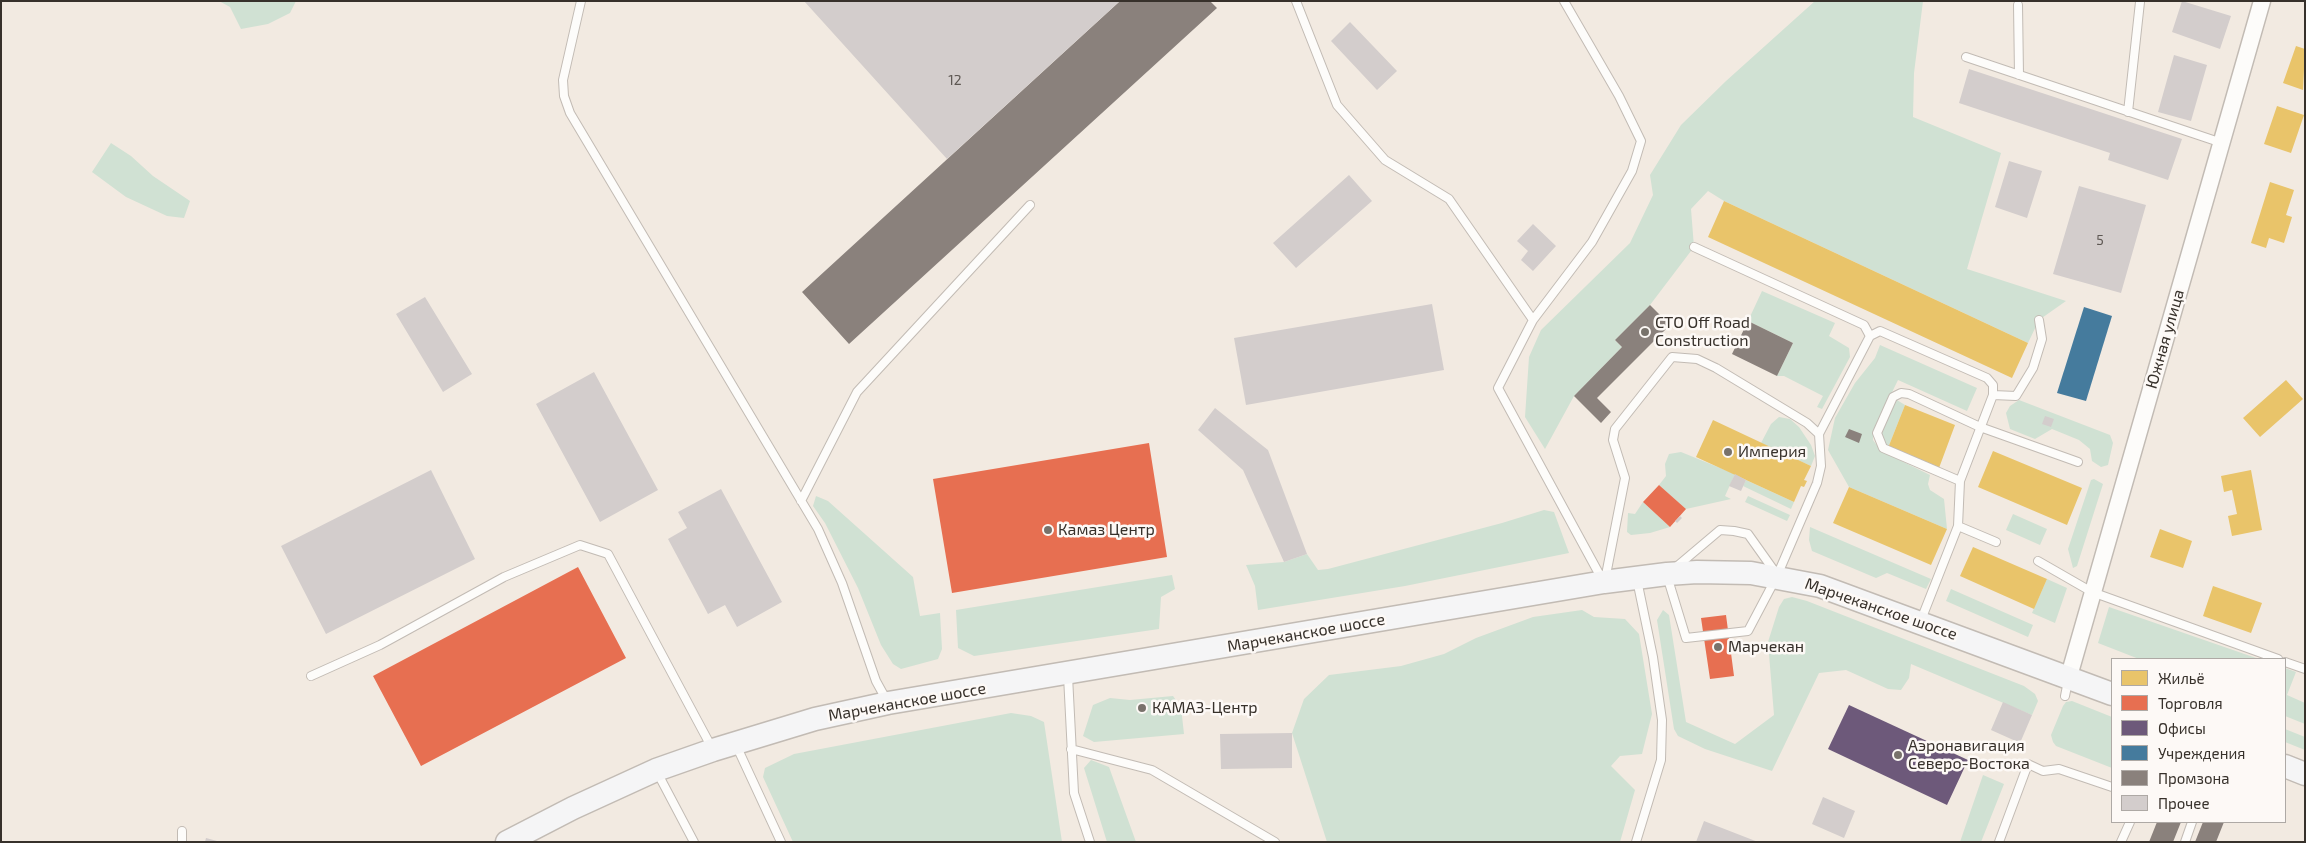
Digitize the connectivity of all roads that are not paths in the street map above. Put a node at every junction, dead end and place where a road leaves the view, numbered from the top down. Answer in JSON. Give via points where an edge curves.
{"nodes":[{"id":1,"x":581,"y":1,"type":"edge"},
{"id":2,"x":1296,"y":1,"type":"edge"},
{"id":3,"x":1564,"y":1,"type":"edge"},
{"id":4,"x":2262,"y":1,"type":"edge"},
{"id":5,"x":2140,"y":2,"type":"edge"},
{"id":6,"x":2018,"y":5,"type":"dead end"},
{"id":7,"x":1966,"y":57,"type":"dead end"},
{"id":8,"x":2019,"y":75,"type":"junction"},
{"id":9,"x":2128,"y":112,"type":"junction"},
{"id":10,"x":2222,"y":143,"type":"junction"},
{"id":11,"x":1030,"y":205,"type":"dead end"},
{"id":12,"x":1694,"y":247,"type":"dead end"},
{"id":13,"x":1533,"y":320,"type":"junction"},
{"id":14,"x":2039,"y":320,"type":"dead end"},
{"id":15,"x":1870,"y":336,"type":"junction"},
{"id":16,"x":1993,"y":395,"type":"junction"},
{"id":17,"x":1980,"y":427,"type":"junction"},
{"id":18,"x":1819,"y":434,"type":"junction"},
{"id":19,"x":2078,"y":462,"type":"dead end"},
{"id":20,"x":1960,"y":481,"type":"junction"},
{"id":21,"x":801,"y":501,"type":"junction"},
{"id":22,"x":1958,"y":526,"type":"junction"},
{"id":23,"x":1996,"y":542,"type":"dead end"},
{"id":24,"x":2038,"y":561,"type":"dead end"},
{"id":25,"x":1667,"y":574,"type":"junction"},
{"id":26,"x":1778,"y":576,"type":"junction"},
{"id":27,"x":1637,"y":578,"type":"junction"},
{"id":28,"x":1604,"y":582,"type":"junction"},
{"id":29,"x":2092,"y":592,"type":"junction"},
{"id":30,"x":1920,"y":623,"type":"junction"},
{"id":31,"x":2275,"y":658,"type":"edge"},
{"id":32,"x":2286,"y":662,"type":"edge"},
{"id":33,"x":2305,"y":669,"type":"edge"},
{"id":34,"x":1068,"y":674,"type":"junction"},
{"id":35,"x":312,"y":676,"type":"dead end"},
{"id":36,"x":2067,"y":686,"type":"junction"},
{"id":37,"x":2111,"y":694,"type":"edge"},
{"id":38,"x":888,"y":703,"type":"junction"},
{"id":39,"x":736,"y":743,"type":"junction"},
{"id":40,"x":1071,"y":749,"type":"junction"},
{"id":41,"x":713,"y":750,"type":"junction"},
{"id":42,"x":2286,"y":766,"type":"edge"},
{"id":43,"x":656,"y":770,"type":"junction"},
{"id":44,"x":2305,"y":774,"type":"edge"},
{"id":45,"x":2111,"y":787,"type":"edge"},
{"id":46,"x":2130,"y":823,"type":"edge"},
{"id":47,"x":2192,"y":823,"type":"edge"},
{"id":48,"x":182,"y":831,"type":"dead end"},
{"id":49,"x":514,"y":840,"type":"edge"},
{"id":50,"x":182,"y":842,"type":"edge"},
{"id":51,"x":694,"y":842,"type":"edge"},
{"id":52,"x":781,"y":842,"type":"edge"},
{"id":53,"x":1090,"y":842,"type":"edge"},
{"id":54,"x":1275,"y":842,"type":"edge"},
{"id":55,"x":1636,"y":842,"type":"edge"},
{"id":56,"x":1999,"y":842,"type":"edge"},
{"id":57,"x":2121,"y":842,"type":"edge"},
{"id":58,"x":2185,"y":842,"type":"edge"}],
"edges":[{"from":1,"to":21,"type":"lane","via":[[563,80],[570,113]]},
{"from":2,"to":13,"type":"lane","via":[[1337,105],[1385,160],[1449,199]]},
{"from":3,"to":13,"type":"lane","via":[[1641,141],[1632,171],[1592,242]]},
{"from":4,"to":10,"type":"street","name":"Южная улица"},
{"from":5,"to":9,"type":"lane"},
{"from":6,"to":8,"type":"lane"},
{"from":7,"to":8,"type":"lane"},
{"from":8,"to":9,"type":"lane"},
{"from":9,"to":10,"type":"lane"},
{"from":10,"to":29,"type":"street","name":"Южная улица"},
{"from":11,"to":21,"type":"lane","via":[[857,392]]},
{"from":12,"to":15,"type":"lane","via":[[1864,325]]},
{"from":13,"to":28,"type":"lane","via":[[1498,388]]},
{"from":14,"to":16,"type":"lane","via":[[2042,339],[2033,368],[2016,396]]},
{"from":15,"to":16,"type":"lane","via":[[1886,332],[1988,378],[1993,383]]},
{"from":15,"to":18,"type":"lane"},
{"from":16,"to":17,"type":"lane"},
{"from":17,"to":19,"type":"lane"},
{"from":17,"to":20,"type":"lane"},
{"from":17,"to":20,"type":"lane","via":[[1901,393],[1893,397],[1877,433],[1883,448],[1888,451]]},
{"from":18,"to":26,"type":"lane","via":[[1820,473]]},
{"from":18,"to":28,"type":"lane","via":[[1807,423],[1716,368],[1697,359],[1672,356],[1615,429],[1613,440],[1625,478]]},
{"from":20,"to":22,"type":"lane"},
{"from":21,"to":38,"type":"lane","via":[[818,529],[842,583],[876,680]]},
{"from":22,"to":23,"type":"lane"},
{"from":22,"to":30,"type":"lane"},
{"from":24,"to":29,"type":"lane"},
{"from":25,"to":26,"type":"street","name":"Марчеканское шоссе","via":[[1725,572]]},
{"from":25,"to":26,"type":"lane","via":[[1720,530],[1748,534]]},
{"from":25,"to":26,"type":"lane","via":[[1686,638],[1748,631]]},
{"from":25,"to":27,"type":"street","name":"Марчеканское шоссе"},
{"from":26,"to":30,"type":"street","name":"Марчеканское шоссе","via":[[1820,586]]},
{"from":27,"to":28,"type":"street","name":"Марчеканское шоссе"},
{"from":27,"to":55,"type":"lane","via":[[1662,720],[1661,760]]},
{"from":28,"to":34,"type":"street","name":"Марчеканское шоссе"},
{"from":29,"to":31,"type":"lane"},
{"from":29,"to":36,"type":"street","name":"Южная улица"},
{"from":30,"to":36,"type":"street","name":"Марчеканское шоссе"},
{"from":32,"to":33,"type":"lane"},
{"from":34,"to":38,"type":"street","name":"Марчеканское шоссе"},
{"from":34,"to":40,"type":"lane"},
{"from":35,"to":41,"type":"lane","via":[[380,644],[504,577],[580,545],[608,554]]},
{"from":36,"to":37,"type":"street","name":"Марчеканское шоссе"},
{"from":38,"to":39,"type":"street","name":"Марчеканское шоссе","via":[[815,719]]},
{"from":39,"to":41,"type":"street","name":"Марчеканское шоссе"},
{"from":39,"to":52,"type":"lane"},
{"from":40,"to":53,"type":"lane","via":[[1074,793]]},
{"from":40,"to":54,"type":"lane","via":[[1152,770]]},
{"from":41,"to":43,"type":"street","name":"Марчеканское шоссе"},
{"from":42,"to":44,"type":"street"},
{"from":43,"to":49,"type":"street","name":"Марчеканское шоссе","via":[[573,808]]},
{"from":43,"to":51,"type":"lane"},
{"from":45,"to":56,"type":"lane","via":[[2059,769],[2043,770],[2028,764]]},
{"from":46,"to":57,"type":"lane"},
{"from":47,"to":58,"type":"lane"},
{"from":48,"to":50,"type":"lane"}]}
